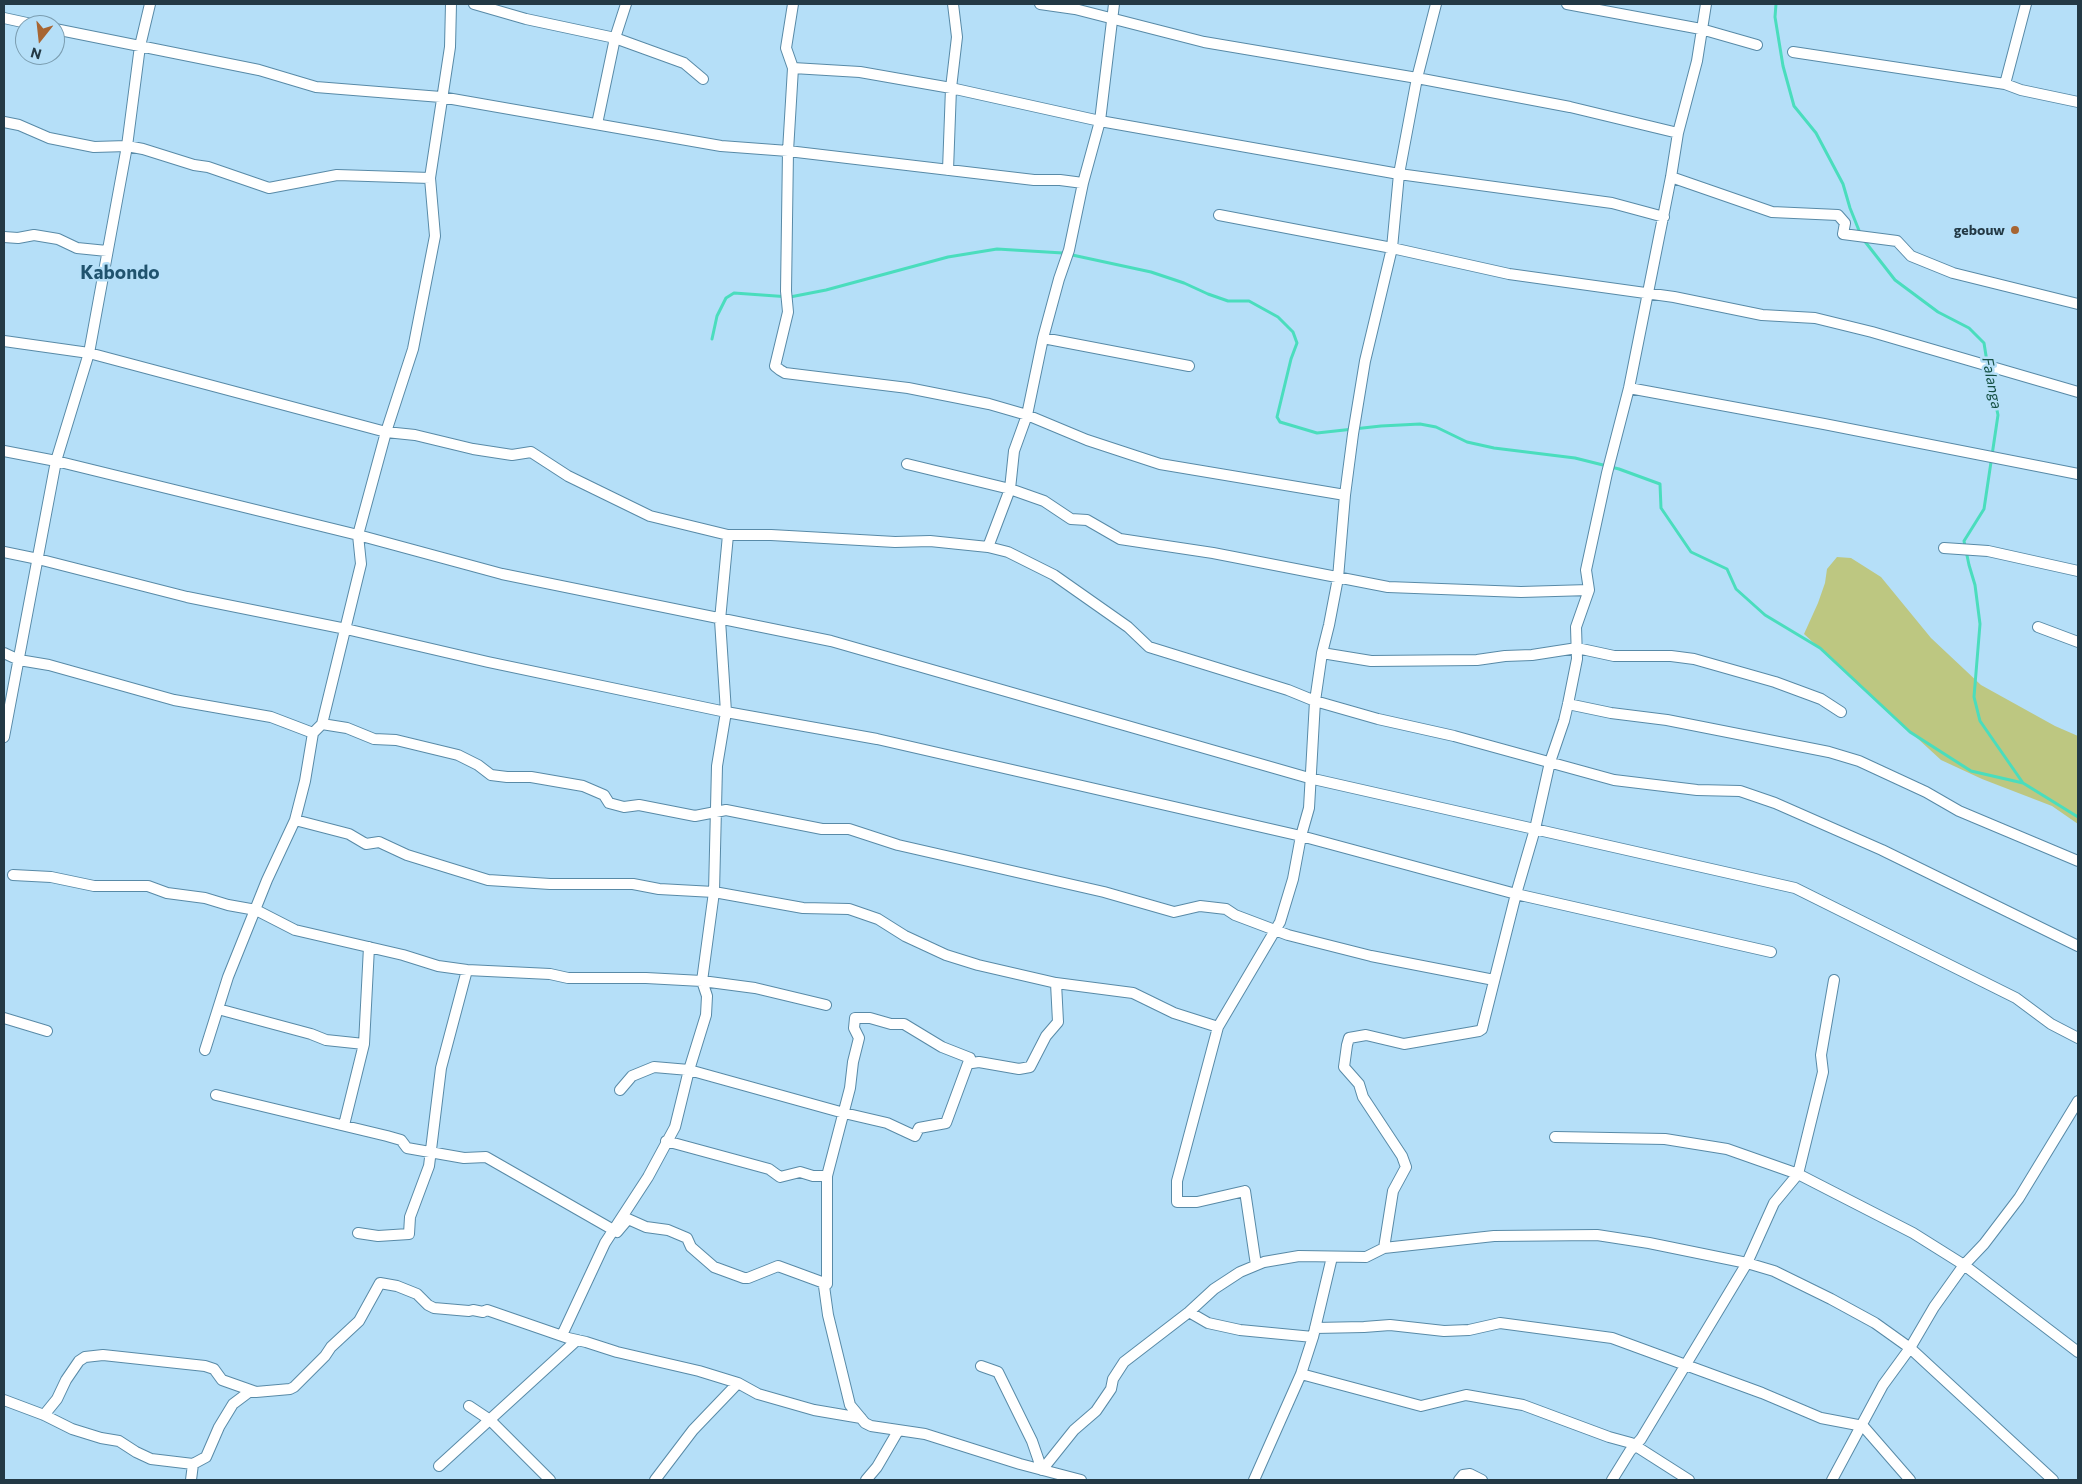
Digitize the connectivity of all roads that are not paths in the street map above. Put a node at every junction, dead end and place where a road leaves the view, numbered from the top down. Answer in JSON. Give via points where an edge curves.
{"nodes":[{"id":1,"x":150,"y":4,"type":"edge"},
{"id":2,"x":451,"y":4,"type":"edge"},
{"id":3,"x":474,"y":4,"type":"edge"},
{"id":4,"x":626,"y":4,"type":"edge"},
{"id":5,"x":794,"y":4,"type":"edge"},
{"id":6,"x":953,"y":4,"type":"edge"},
{"id":7,"x":1040,"y":4,"type":"edge"},
{"id":8,"x":1114,"y":4,"type":"edge"},
{"id":9,"x":1436,"y":4,"type":"edge"},
{"id":10,"x":1567,"y":4,"type":"edge"},
{"id":11,"x":1706,"y":4,"type":"edge"},
{"id":12,"x":2026,"y":4,"type":"edge"},
{"id":13,"x":1112,"y":18,"type":"junction"},
{"id":14,"x":1701,"y":29,"type":"junction"},
{"id":15,"x":65,"y":31,"type":"edge"},
{"id":16,"x":615,"y":38,"type":"junction"},
{"id":17,"x":1757,"y":45,"type":"dead end"},
{"id":18,"x":140,"y":46,"type":"junction"},
{"id":19,"x":1793,"y":52,"type":"dead end"},
{"id":20,"x":793,"y":68,"type":"junction"},
{"id":21,"x":1417,"y":78,"type":"junction"},
{"id":22,"x":703,"y":79,"type":"dead end"},
{"id":23,"x":2005,"y":84,"type":"junction"},
{"id":24,"x":951,"y":88,"type":"junction"},
{"id":25,"x":442,"y":97,"type":"junction"},
{"id":26,"x":2078,"y":102,"type":"edge"},
{"id":27,"x":4,"y":122,"type":"edge"},
{"id":28,"x":1100,"y":122,"type":"junction"},
{"id":29,"x":597,"y":124,"type":"junction"},
{"id":30,"x":1678,"y":133,"type":"junction"},
{"id":31,"x":127,"y":146,"type":"junction"},
{"id":32,"x":788,"y":151,"type":"junction"},
{"id":33,"x":948,"y":170,"type":"junction"},
{"id":34,"x":1399,"y":174,"type":"junction"},
{"id":35,"x":1671,"y":177,"type":"junction"},
{"id":36,"x":430,"y":178,"type":"junction"},
{"id":37,"x":1083,"y":183,"type":"junction"},
{"id":38,"x":1219,"y":214,"type":"dead end"},
{"id":39,"x":1664,"y":217,"type":"junction"},
{"id":40,"x":4,"y":237,"type":"edge"},
{"id":41,"x":1392,"y":248,"type":"junction"},
{"id":42,"x":107,"y":251,"type":"junction"},
{"id":43,"x":1648,"y":293,"type":"junction"},
{"id":44,"x":2078,"y":304,"type":"edge"},
{"id":45,"x":1043,"y":338,"type":"junction"},
{"id":46,"x":4,"y":340,"type":"edge"},
{"id":47,"x":89,"y":353,"type":"junction"},
{"id":48,"x":1190,"y":366,"type":"dead end"},
{"id":49,"x":1629,"y":388,"type":"junction"},
{"id":50,"x":2078,"y":392,"type":"edge"},
{"id":51,"x":1027,"y":415,"type":"junction"},
{"id":52,"x":386,"y":432,"type":"junction"},
{"id":53,"x":4,"y":451,"type":"edge"},
{"id":54,"x":56,"y":461,"type":"junction"},
{"id":55,"x":907,"y":464,"type":"dead end"},
{"id":56,"x":2078,"y":474,"type":"edge"},
{"id":57,"x":1010,"y":489,"type":"junction"},
{"id":58,"x":1345,"y":495,"type":"junction"},
{"id":59,"x":358,"y":535,"type":"junction"},
{"id":60,"x":728,"y":535,"type":"junction"},
{"id":61,"x":988,"y":546,"type":"junction"},
{"id":62,"x":1944,"y":548,"type":"dead end"},
{"id":63,"x":4,"y":552,"type":"edge"},
{"id":64,"x":38,"y":559,"type":"junction"},
{"id":65,"x":2078,"y":572,"type":"edge"},
{"id":66,"x":1338,"y":578,"type":"junction"},
{"id":67,"x":1589,"y":590,"type":"junction"},
{"id":68,"x":720,"y":620,"type":"junction"},
{"id":69,"x":2038,"y":627,"type":"dead end"},
{"id":70,"x":346,"y":629,"type":"junction"},
{"id":71,"x":2078,"y":642,"type":"edge"},
{"id":72,"x":1576,"y":648,"type":"junction"},
{"id":73,"x":4,"y":653,"type":"edge"},
{"id":74,"x":1322,"y":653,"type":"junction"},
{"id":75,"x":19,"y":660,"type":"junction"},
{"id":76,"x":1315,"y":701,"type":"junction"},
{"id":77,"x":1568,"y":704,"type":"junction"},
{"id":78,"x":726,"y":712,"type":"junction"},
{"id":79,"x":1841,"y":712,"type":"dead end"},
{"id":80,"x":322,"y":724,"type":"junction"},
{"id":81,"x":313,"y":733,"type":"junction"},
{"id":82,"x":4,"y":737,"type":"edge"},
{"id":83,"x":1550,"y":762,"type":"junction"},
{"id":84,"x":1309,"y":778,"type":"junction"},
{"id":85,"x":715,"y":812,"type":"junction"},
{"id":86,"x":295,"y":820,"type":"junction"},
{"id":87,"x":1535,"y":829,"type":"junction"},
{"id":88,"x":1301,"y":836,"type":"junction"},
{"id":89,"x":2078,"y":861,"type":"edge"},
{"id":90,"x":13,"y":875,"type":"dead end"},
{"id":91,"x":714,"y":892,"type":"junction"},
{"id":92,"x":1516,"y":894,"type":"junction"},
{"id":93,"x":256,"y":910,"type":"junction"},
{"id":94,"x":1278,"y":926,"type":"junction"},
{"id":95,"x":2078,"y":946,"type":"edge"},
{"id":96,"x":369,"y":948,"type":"junction"},
{"id":97,"x":1772,"y":952,"type":"dead end"},
{"id":98,"x":467,"y":970,"type":"junction"},
{"id":99,"x":1494,"y":980,"type":"junction"},
{"id":100,"x":1834,"y":980,"type":"dead end"},
{"id":101,"x":702,"y":982,"type":"junction"},
{"id":102,"x":1056,"y":983,"type":"junction"},
{"id":103,"x":826,"y":1005,"type":"dead end"},
{"id":104,"x":218,"y":1009,"type":"junction"},
{"id":105,"x":4,"y":1018,"type":"edge"},
{"id":106,"x":1218,"y":1027,"type":"junction"},
{"id":107,"x":47,"y":1031,"type":"dead end"},
{"id":108,"x":2078,"y":1038,"type":"edge"},
{"id":109,"x":364,"y":1044,"type":"junction"},
{"id":110,"x":205,"y":1050,"type":"dead end"},
{"id":111,"x":970,"y":1058,"type":"junction"},
{"id":112,"x":688,"y":1070,"type":"junction"},
{"id":113,"x":620,"y":1090,"type":"dead end"},
{"id":114,"x":216,"y":1095,"type":"dead end"},
{"id":115,"x":2078,"y":1101,"type":"edge"},
{"id":116,"x":844,"y":1113,"type":"junction"},
{"id":117,"x":344,"y":1125,"type":"junction"},
{"id":118,"x":1555,"y":1137,"type":"dead end"},
{"id":119,"x":666,"y":1141,"type":"junction"},
{"id":120,"x":430,"y":1153,"type":"junction"},
{"id":121,"x":1798,"y":1174,"type":"junction"},
{"id":122,"x":827,"y":1176,"type":"junction"},
{"id":123,"x":613,"y":1230,"type":"junction"},
{"id":124,"x":358,"y":1233,"type":"dead end"},
{"id":125,"x":1384,"y":1248,"type":"junction"},
{"id":126,"x":1332,"y":1257,"type":"junction"},
{"id":127,"x":1747,"y":1263,"type":"junction"},
{"id":128,"x":1964,"y":1265,"type":"junction"},
{"id":129,"x":1256,"y":1266,"type":"junction"},
{"id":130,"x":827,"y":1284,"type":"junction"},
{"id":131,"x":1189,"y":1312,"type":"junction"},
{"id":132,"x":1314,"y":1332,"type":"junction"},
{"id":133,"x":562,"y":1335,"type":"junction"},
{"id":134,"x":577,"y":1340,"type":"junction"},
{"id":135,"x":1910,"y":1348,"type":"junction"},
{"id":136,"x":2078,"y":1352,"type":"edge"},
{"id":137,"x":1686,"y":1365,"type":"junction"},
{"id":138,"x":981,"y":1366,"type":"dead end"},
{"id":139,"x":1301,"y":1374,"type":"junction"},
{"id":140,"x":738,"y":1382,"type":"junction"},
{"id":141,"x":256,"y":1392,"type":"junction"},
{"id":142,"x":4,"y":1400,"type":"edge"},
{"id":143,"x":470,"y":1406,"type":"dead end"},
{"id":144,"x":44,"y":1415,"type":"junction"},
{"id":145,"x":861,"y":1418,"type":"junction"},
{"id":146,"x":490,"y":1420,"type":"junction"},
{"id":147,"x":1863,"y":1426,"type":"junction"},
{"id":148,"x":898,"y":1432,"type":"junction"},
{"id":149,"x":1636,"y":1446,"type":"junction"},
{"id":150,"x":193,"y":1464,"type":"junction"},
{"id":151,"x":439,"y":1466,"type":"dead end"},
{"id":152,"x":1042,"y":1470,"type":"junction"},
{"id":153,"x":191,"y":1480,"type":"edge"},
{"id":154,"x":550,"y":1480,"type":"edge"},
{"id":155,"x":655,"y":1480,"type":"edge"},
{"id":156,"x":866,"y":1480,"type":"edge"},
{"id":157,"x":1081,"y":1480,"type":"edge"},
{"id":158,"x":1254,"y":1480,"type":"edge"},
{"id":159,"x":1458,"y":1480,"type":"edge"},
{"id":160,"x":1482,"y":1480,"type":"edge"},
{"id":161,"x":1612,"y":1480,"type":"edge"},
{"id":162,"x":1690,"y":1480,"type":"edge"},
{"id":163,"x":1832,"y":1480,"type":"edge"},
{"id":164,"x":1910,"y":1480,"type":"edge"},
{"id":165,"x":2053,"y":1480,"type":"edge"}],
"edges":[{"from":1,"to":18,"type":"street"},
{"from":2,"to":25,"type":"street","via":[[450,48]]},
{"from":3,"to":16,"type":"street"},
{"from":4,"to":16,"type":"street"},
{"from":5,"to":20,"type":"street","via":[[786,48]]},
{"from":6,"to":24,"type":"street","via":[[957,37]]},
{"from":7,"to":13,"type":"street"},
{"from":8,"to":13,"type":"street"},
{"from":9,"to":21,"type":"street"},
{"from":10,"to":14,"type":"street"},
{"from":11,"to":14,"type":"street"},
{"from":12,"to":23,"type":"street"},
{"from":13,"to":21,"type":"street","via":[[1204,42]]},
{"from":13,"to":28,"type":"street"},
{"from":14,"to":17,"type":"street"},
{"from":14,"to":30,"type":"street","via":[[1697,61]]},
{"from":15,"to":18,"type":"street"},
{"from":16,"to":22,"type":"street","via":[[684,63]]},
{"from":16,"to":29,"type":"street"},
{"from":18,"to":25,"type":"street","via":[[259,70],[316,88]]},
{"from":18,"to":31,"type":"street"},
{"from":19,"to":23,"type":"street"},
{"from":20,"to":24,"type":"street","via":[[860,72]]},
{"from":20,"to":32,"type":"street"},
{"from":21,"to":30,"type":"street","via":[[1570,107]]},
{"from":21,"to":34,"type":"street"},
{"from":23,"to":26,"type":"street"},
{"from":24,"to":28,"type":"street"},
{"from":24,"to":33,"type":"street"},
{"from":25,"to":29,"type":"street"},
{"from":25,"to":36,"type":"street"},
{"from":27,"to":31,"type":"street","via":[[49,138],[94,147]]},
{"from":28,"to":34,"type":"street"},
{"from":28,"to":37,"type":"street"},
{"from":29,"to":32,"type":"street","via":[[720,146]]},
{"from":30,"to":35,"type":"street"},
{"from":31,"to":36,"type":"street","via":[[208,167],[269,188],[337,174]]},
{"from":31,"to":42,"type":"street"},
{"from":32,"to":33,"type":"street"},
{"from":32,"to":51,"type":"street","via":[[788,305],[775,366],[782,372],[908,388]]},
{"from":33,"to":37,"type":"street"},
{"from":34,"to":39,"type":"street","via":[[1612,203]]},
{"from":34,"to":41,"type":"street"},
{"from":35,"to":39,"type":"street"},
{"from":35,"to":44,"type":"street","via":[[1772,212],[1838,215],[1845,223],[1842,234],[1897,241],[1911,256],[1953,273]]},
{"from":36,"to":52,"type":"street","via":[[435,236],[413,349]]},
{"from":37,"to":45,"type":"street","via":[[1068,253]]},
{"from":38,"to":41,"type":"street"},
{"from":39,"to":43,"type":"street"},
{"from":40,"to":42,"type":"street","via":[[34,235],[58,239],[77,248]]},
{"from":41,"to":43,"type":"street","via":[[1509,274]]},
{"from":41,"to":58,"type":"street","via":[[1365,361]]},
{"from":42,"to":47,"type":"street"},
{"from":43,"to":49,"type":"street"},
{"from":43,"to":50,"type":"street","via":[[1762,315],[1815,318]]},
{"from":45,"to":48,"type":"street"},
{"from":45,"to":51,"type":"street"},
{"from":46,"to":47,"type":"street"},
{"from":47,"to":52,"type":"street"},
{"from":47,"to":54,"type":"street"},
{"from":49,"to":56,"type":"street"},
{"from":49,"to":67,"type":"street","via":[[1586,570]]},
{"from":51,"to":57,"type":"street","via":[[1014,450]]},
{"from":51,"to":58,"type":"street","via":[[1087,440],[1160,464]]},
{"from":52,"to":59,"type":"street"},
{"from":52,"to":60,"type":"street","via":[[512,455],[531,452],[568,476],[650,516]]},
{"from":53,"to":54,"type":"street"},
{"from":54,"to":59,"type":"street"},
{"from":54,"to":64,"type":"street"},
{"from":55,"to":57,"type":"street"},
{"from":57,"to":61,"type":"street"},
{"from":57,"to":66,"type":"street","via":[[1044,501],[1071,519],[1087,520],[1120,539],[1213,553]]},
{"from":58,"to":66,"type":"street"},
{"from":59,"to":68,"type":"street","via":[[502,574]]},
{"from":59,"to":70,"type":"street","via":[[361,564]]},
{"from":60,"to":61,"type":"street","via":[[930,541]]},
{"from":60,"to":68,"type":"street"},
{"from":61,"to":76,"type":"street","via":[[1008,552],[1054,575],[1128,627],[1149,647]]},
{"from":62,"to":65,"type":"street","via":[[1972,549]]},
{"from":63,"to":64,"type":"street"},
{"from":64,"to":70,"type":"street","via":[[187,597]]},
{"from":64,"to":75,"type":"street"},
{"from":66,"to":67,"type":"street","via":[[1417,590]]},
{"from":66,"to":74,"type":"street"},
{"from":67,"to":72,"type":"street","via":[[1576,627]]},
{"from":68,"to":78,"type":"street"},
{"from":68,"to":84,"type":"street","via":[[831,641]]},
{"from":69,"to":71,"type":"street"},
{"from":70,"to":78,"type":"street"},
{"from":70,"to":80,"type":"street"},
{"from":72,"to":74,"type":"street","via":[[1477,660],[1371,661]]},
{"from":72,"to":77,"type":"street","via":[[1577,659]]},
{"from":72,"to":79,"type":"street","via":[[1614,656],[1694,659],[1775,682],[1821,699]]},
{"from":73,"to":75,"type":"street"},
{"from":74,"to":76,"type":"street"},
{"from":75,"to":81,"type":"street","via":[[49,665],[174,700],[271,717]]},
{"from":75,"to":82,"type":"street"},
{"from":76,"to":83,"type":"street"},
{"from":76,"to":84,"type":"street"},
{"from":77,"to":83,"type":"street"},
{"from":77,"to":89,"type":"street","via":[[1667,720],[1829,752],[1859,761],[1926,792],[1959,812]]},
{"from":78,"to":85,"type":"street","via":[[717,766]]},
{"from":78,"to":88,"type":"street","via":[[877,739]]},
{"from":80,"to":81,"type":"street"},
{"from":80,"to":85,"type":"street","via":[[346,728],[374,739],[396,740],[458,756],[491,775],[531,777],[583,786],[604,795],[609,803],[624,807],[639,805],[695,816]]},
{"from":81,"to":86,"type":"street"},
{"from":83,"to":87,"type":"street"},
{"from":83,"to":95,"type":"street","via":[[1614,780],[1697,790],[1740,791],[1775,803],[1882,850]]},
{"from":84,"to":87,"type":"street"},
{"from":84,"to":88,"type":"street","via":[[1308,808]]},
{"from":85,"to":91,"type":"street"},
{"from":85,"to":94,"type":"street","via":[[726,810],[822,828],[849,829],[898,845],[1104,892],[1174,912],[1200,906],[1226,909],[1235,915]]},
{"from":86,"to":91,"type":"street","via":[[349,834],[366,844],[379,842],[420,860],[488,880],[633,884]]},
{"from":86,"to":93,"type":"street"},
{"from":87,"to":92,"type":"street"},
{"from":87,"to":108,"type":"street","via":[[1795,888],[2016,998]]},
{"from":88,"to":92,"type":"street"},
{"from":88,"to":94,"type":"street","via":[[1293,879]]},
{"from":90,"to":93,"type":"street","via":[[51,877],[94,886],[148,886],[167,893]]},
{"from":91,"to":101,"type":"street"},
{"from":91,"to":102,"type":"street","via":[[803,908],[849,909],[878,919],[946,955]]},
{"from":92,"to":97,"type":"street"},
{"from":92,"to":99,"type":"street"},
{"from":93,"to":96,"type":"street","via":[[295,930]]},
{"from":93,"to":104,"type":"street"},
{"from":94,"to":99,"type":"street","via":[[1288,934],[1371,956]]},
{"from":94,"to":106,"type":"street"},
{"from":96,"to":98,"type":"street"},
{"from":96,"to":109,"type":"street"},
{"from":98,"to":101,"type":"street","via":[[550,974],[568,978]]},
{"from":98,"to":120,"type":"street","via":[[441,1068]]},
{"from":99,"to":125,"type":"street","via":[[1479,1031],[1404,1044],[1371,1035],[1348,1038],[1344,1067],[1359,1084],[1363,1097],[1406,1167],[1393,1191]]},
{"from":100,"to":121,"type":"street","via":[[1821,1055],[1823,1072]]},
{"from":101,"to":103,"type":"street","via":[[755,988]]},
{"from":101,"to":112,"type":"street","via":[[707,996],[706,1016]]},
{"from":102,"to":106,"type":"street","via":[[1134,993],[1174,1013]]},
{"from":102,"to":111,"type":"street","via":[[1058,1022],[1046,1036],[1030,1067],[1019,1069],[972,1063]]},
{"from":104,"to":109,"type":"street","via":[[326,1040]]},
{"from":104,"to":110,"type":"street"},
{"from":105,"to":107,"type":"street"},
{"from":106,"to":129,"type":"street","via":[[1177,1181],[1177,1202],[1197,1202],[1246,1191]]},
{"from":109,"to":117,"type":"street"},
{"from":111,"to":116,"type":"street","via":[[946,1123],[919,1128],[915,1136],[887,1123]]},
{"from":111,"to":116,"type":"street","via":[[904,1024],[855,1018],[854,1028],[859,1038]]},
{"from":112,"to":113,"type":"street","via":[[654,1067],[632,1076]]},
{"from":112,"to":116,"type":"street"},
{"from":112,"to":119,"type":"street","via":[[675,1127]]},
{"from":114,"to":117,"type":"street"},
{"from":115,"to":128,"type":"street","via":[[2020,1198]]},
{"from":116,"to":122,"type":"street"},
{"from":117,"to":120,"type":"street","via":[[400,1140],[407,1148]]},
{"from":118,"to":121,"type":"street","via":[[1665,1139],[1726,1149]]},
{"from":119,"to":122,"type":"street","via":[[769,1169],[780,1177],[800,1172]]},
{"from":119,"to":123,"type":"street","via":[[648,1177]]},
{"from":120,"to":123,"type":"street","via":[[464,1158],[486,1157]]},
{"from":120,"to":124,"type":"street","via":[[430,1166],[410,1218],[409,1234],[378,1236]]},
{"from":121,"to":127,"type":"street","via":[[1774,1203]]},
{"from":121,"to":128,"type":"street","via":[[1913,1233]]},
{"from":122,"to":130,"type":"street"},
{"from":123,"to":130,"type":"street","via":[[617,1232],[628,1218],[646,1227],[668,1230],[687,1238],[691,1247],[714,1266],[744,1278],[778,1266]]},
{"from":123,"to":133,"type":"street"},
{"from":125,"to":126,"type":"street","via":[[1366,1256]]},
{"from":125,"to":127,"type":"street","via":[[1494,1236],[1597,1236]]},
{"from":126,"to":129,"type":"street","via":[[1299,1256]]},
{"from":126,"to":132,"type":"street"},
{"from":127,"to":135,"type":"street","via":[[1774,1271],[1831,1299],[1876,1323]]},
{"from":127,"to":137,"type":"street"},
{"from":128,"to":135,"type":"street"},
{"from":128,"to":136,"type":"street"},
{"from":129,"to":131,"type":"street","via":[[1214,1289]]},
{"from":130,"to":145,"type":"street","via":[[824,1286],[828,1315],[850,1405]]},
{"from":131,"to":132,"type":"street","via":[[1208,1323],[1240,1330]]},
{"from":131,"to":152,"type":"street","via":[[1124,1362],[1096,1411],[1074,1430]]},
{"from":132,"to":137,"type":"street","via":[[1390,1325],[1444,1331],[1469,1330],[1500,1323],[1612,1338]]},
{"from":132,"to":139,"type":"street"},
{"from":133,"to":134,"type":"street"},
{"from":133,"to":141,"type":"street","via":[[487,1310],[434,1308],[417,1294],[380,1283],[359,1321],[294,1387],[276,1392]]},
{"from":134,"to":140,"type":"street"},
{"from":134,"to":146,"type":"street"},
{"from":135,"to":147,"type":"street","via":[[1884,1385]]},
{"from":135,"to":165,"type":"street"},
{"from":137,"to":147,"type":"street","via":[[1821,1418]]},
{"from":137,"to":149,"type":"street"},
{"from":138,"to":152,"type":"street","via":[[998,1372],[1032,1441]]},
{"from":139,"to":149,"type":"street","via":[[1421,1406],[1466,1395],[1523,1405]]},
{"from":139,"to":158,"type":"street"},
{"from":140,"to":145,"type":"street","via":[[758,1394],[814,1410]]},
{"from":140,"to":155,"type":"street","via":[[693,1430]]},
{"from":141,"to":144,"type":"street","via":[[222,1380],[214,1368],[103,1355],[79,1361],[58,1399]]},
{"from":141,"to":150,"type":"street","via":[[249,1392],[233,1404],[206,1457]]},
{"from":142,"to":144,"type":"street"},
{"from":143,"to":146,"type":"street"},
{"from":144,"to":150,"type":"street","via":[[72,1429],[119,1441],[151,1459]]},
{"from":145,"to":148,"type":"street","via":[[871,1426]]},
{"from":146,"to":151,"type":"street"},
{"from":146,"to":154,"type":"street"},
{"from":147,"to":163,"type":"street"},
{"from":147,"to":164,"type":"street"},
{"from":148,"to":152,"type":"street","via":[[908,1430],[925,1434]]},
{"from":148,"to":156,"type":"street","via":[[878,1467]]},
{"from":149,"to":161,"type":"street"},
{"from":149,"to":162,"type":"street"},
{"from":150,"to":153,"type":"street"},
{"from":152,"to":157,"type":"street"},
{"from":159,"to":160,"type":"street","via":[[1466,1474]]}]}
